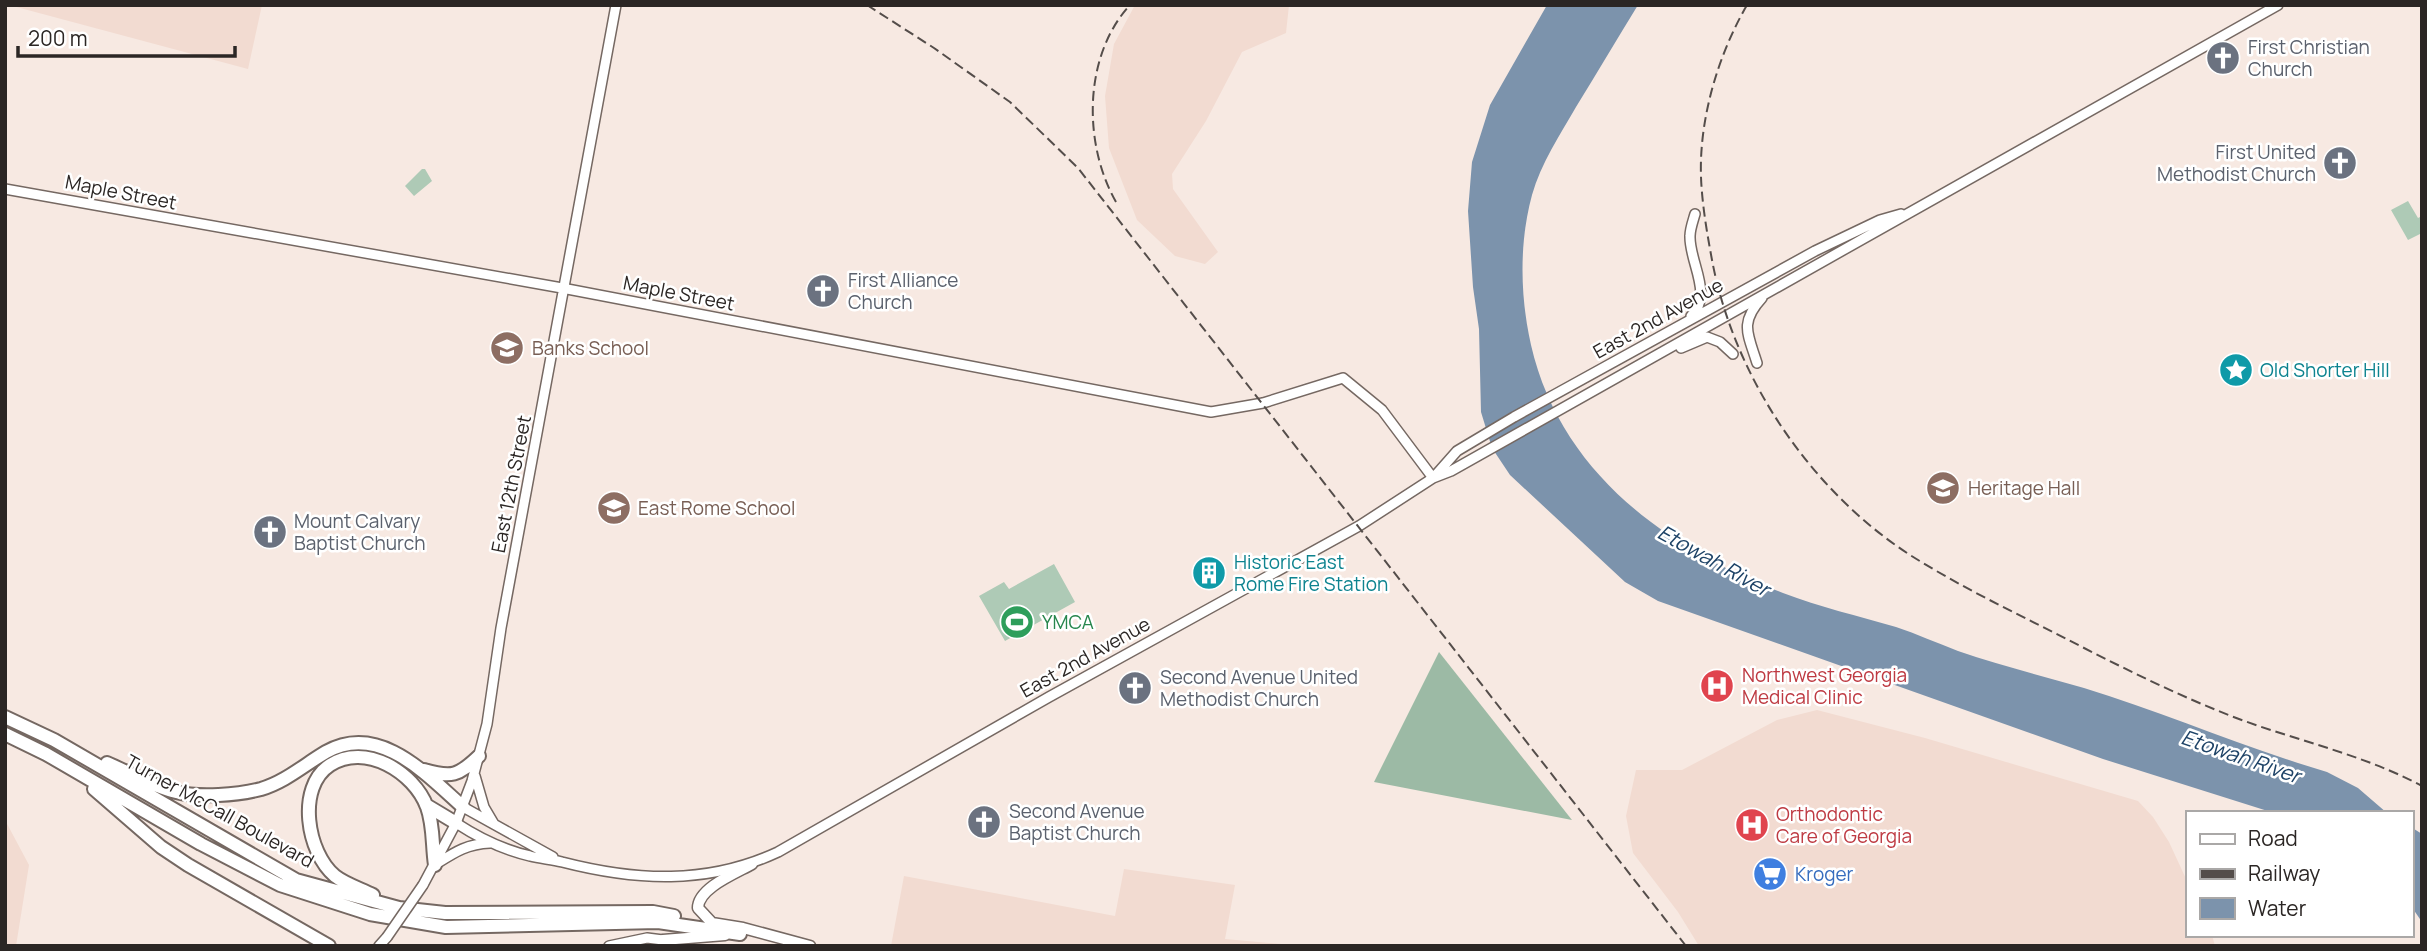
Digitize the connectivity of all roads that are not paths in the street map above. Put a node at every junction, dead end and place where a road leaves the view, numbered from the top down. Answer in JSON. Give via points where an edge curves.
{"nodes":[{"id":1,"x":616,"y":5,"type":"edge"},
{"id":2,"x":2278,"y":5,"type":"edge"},
{"id":3,"x":5,"y":189,"type":"edge"},
{"id":4,"x":1913,"y":210,"type":"junction"},
{"id":5,"x":1695,"y":214,"type":"dead end"},
{"id":6,"x":562,"y":288,"type":"junction"},
{"id":7,"x":1767,"y":293,"type":"junction"},
{"id":8,"x":1684,"y":323,"type":"junction"},
{"id":9,"x":1663,"y":352,"type":"junction"},
{"id":10,"x":1733,"y":354,"type":"dead end"},
{"id":11,"x":1757,"y":363,"type":"dead end"},
{"id":12,"x":1433,"y":478,"type":"junction"},
{"id":13,"x":5,"y":717,"type":"edge"},
{"id":14,"x":5,"y":734,"type":"edge"},
{"id":15,"x":54,"y":740,"type":"junction"},
{"id":16,"x":479,"y":755,"type":"junction"},
{"id":17,"x":421,"y":769,"type":"junction"},
{"id":18,"x":76,"y":773,"type":"junction"},
{"id":19,"x":474,"y":773,"type":"junction"},
{"id":20,"x":426,"y":804,"type":"junction"},
{"id":21,"x":463,"y":807,"type":"junction"},
{"id":22,"x":456,"y":823,"type":"junction"},
{"id":23,"x":495,"y":826,"type":"junction"},
{"id":24,"x":492,"y":843,"type":"junction"},
{"id":25,"x":560,"y":861,"type":"junction"},
{"id":26,"x":752,"y":864,"type":"junction"},
{"id":27,"x":435,"y":865,"type":"junction"},
{"id":28,"x":399,"y":908,"type":"junction"},
{"id":29,"x":712,"y":923,"type":"junction"},
{"id":30,"x":740,"y":934,"type":"junction"},
{"id":31,"x":760,"y":934,"type":"junction"},
{"id":32,"x":663,"y":940,"type":"joint"},
{"id":33,"x":324,"y":944,"type":"edge"},
{"id":34,"x":379,"y":946,"type":"edge"},
{"id":35,"x":609,"y":946,"type":"edge"},
{"id":36,"x":810,"y":946,"type":"edge"}],
"edges":[{"from":1,"to":6,"type":"main road","name":"East 12th Street"},
{"from":2,"to":4,"type":"main road","name":"East 2nd Avenue"},
{"from":3,"to":6,"type":"main road","name":"Maple Street"},
{"from":4,"to":7,"type":"main road","name":"East 2nd Avenue"},
{"from":4,"to":8,"type":"main road","name":"East 2nd Avenue","via":[[1839,239]]},
{"from":5,"to":8,"type":"main road","via":[[1690,237],[1701,293],[1695,312]]},
{"from":6,"to":12,"type":"main road","name":"Maple Street","via":[[1211,412],[1263,403],[1343,377],[1382,410]]},
{"from":6,"to":16,"type":"main road","name":"East 12th Street"},
{"from":7,"to":9,"type":"main road","name":"East 2nd Avenue"},
{"from":7,"to":11,"type":"main road","via":[[1750,312],[1746,325]]},
{"from":8,"to":12,"type":"main road","name":"East 2nd Avenue","via":[[1457,451]]},
{"from":9,"to":10,"type":"main road","via":[[1707,337]]},
{"from":9,"to":12,"type":"main road","name":"East 2nd Avenue"},
{"from":12,"to":26,"type":"main road","name":"East 2nd Avenue","via":[[1359,526]]},
{"from":13,"to":15,"type":"highway","name":"Turner McCall Boulevard"},
{"from":14,"to":18,"type":"highway","name":"Turner McCall Boulevard"},
{"from":15,"to":17,"type":"highway","via":[[176,793],[261,789],[346,744],[390,750]]},
{"from":15,"to":28,"type":"highway","name":"Turner McCall Boulevard","via":[[296,880]]},
{"from":16,"to":17,"type":"highway","via":[[457,774]]},
{"from":16,"to":19,"type":"main road","name":"East 12th Street"},
{"from":17,"to":21,"type":"highway"},
{"from":18,"to":30,"type":"highway","name":"Turner McCall Boulevard","via":[[280,885],[370,914],[446,927],[658,922]]},
{"from":18,"to":33,"type":"highway","via":[[161,847]]},
{"from":19,"to":21,"type":"main road","name":"East 12th Street"},
{"from":19,"to":23,"type":"main road"},
{"from":20,"to":22,"type":"highway"},
{"from":20,"to":27,"type":"highway"},
{"from":20,"to":28,"type":"highway","via":[[410,780],[386,763],[365,758],[330,765],[314,785],[309,803],[310,827],[324,864],[336,877]]},
{"from":21,"to":22,"type":"main road","name":"East 12th Street"},
{"from":21,"to":23,"type":"main road"},
{"from":22,"to":24,"type":"main road"},
{"from":22,"to":27,"type":"main road","name":"East 12th Street"},
{"from":23,"to":25,"type":"main road"},
{"from":24,"to":25,"type":"main road"},
{"from":24,"to":27,"type":"main road","via":[[461,848]]},
{"from":25,"to":26,"type":"main road","name":"East 2nd Avenue","via":[[594,870],[666,877]]},
{"from":26,"to":29,"type":"main road","via":[[699,899],[698,908]]},
{"from":27,"to":34,"type":"main road","name":"East 12th Street","bridge":true},
{"from":28,"to":29,"type":"highway","name":"Turner McCall Boulevard","via":[[445,913],[653,912]]},
{"from":29,"to":31,"type":"main road","name":"Turner McCall Boulevard"},
{"from":30,"to":31,"type":"main road","name":"Turner McCall Boulevard"},
{"from":30,"to":32,"type":"main road"},
{"from":31,"to":36,"type":"main road","name":"Turner McCall Boulevard"},
{"from":32,"to":35,"type":"main road","via":[[647,938]]}]}
